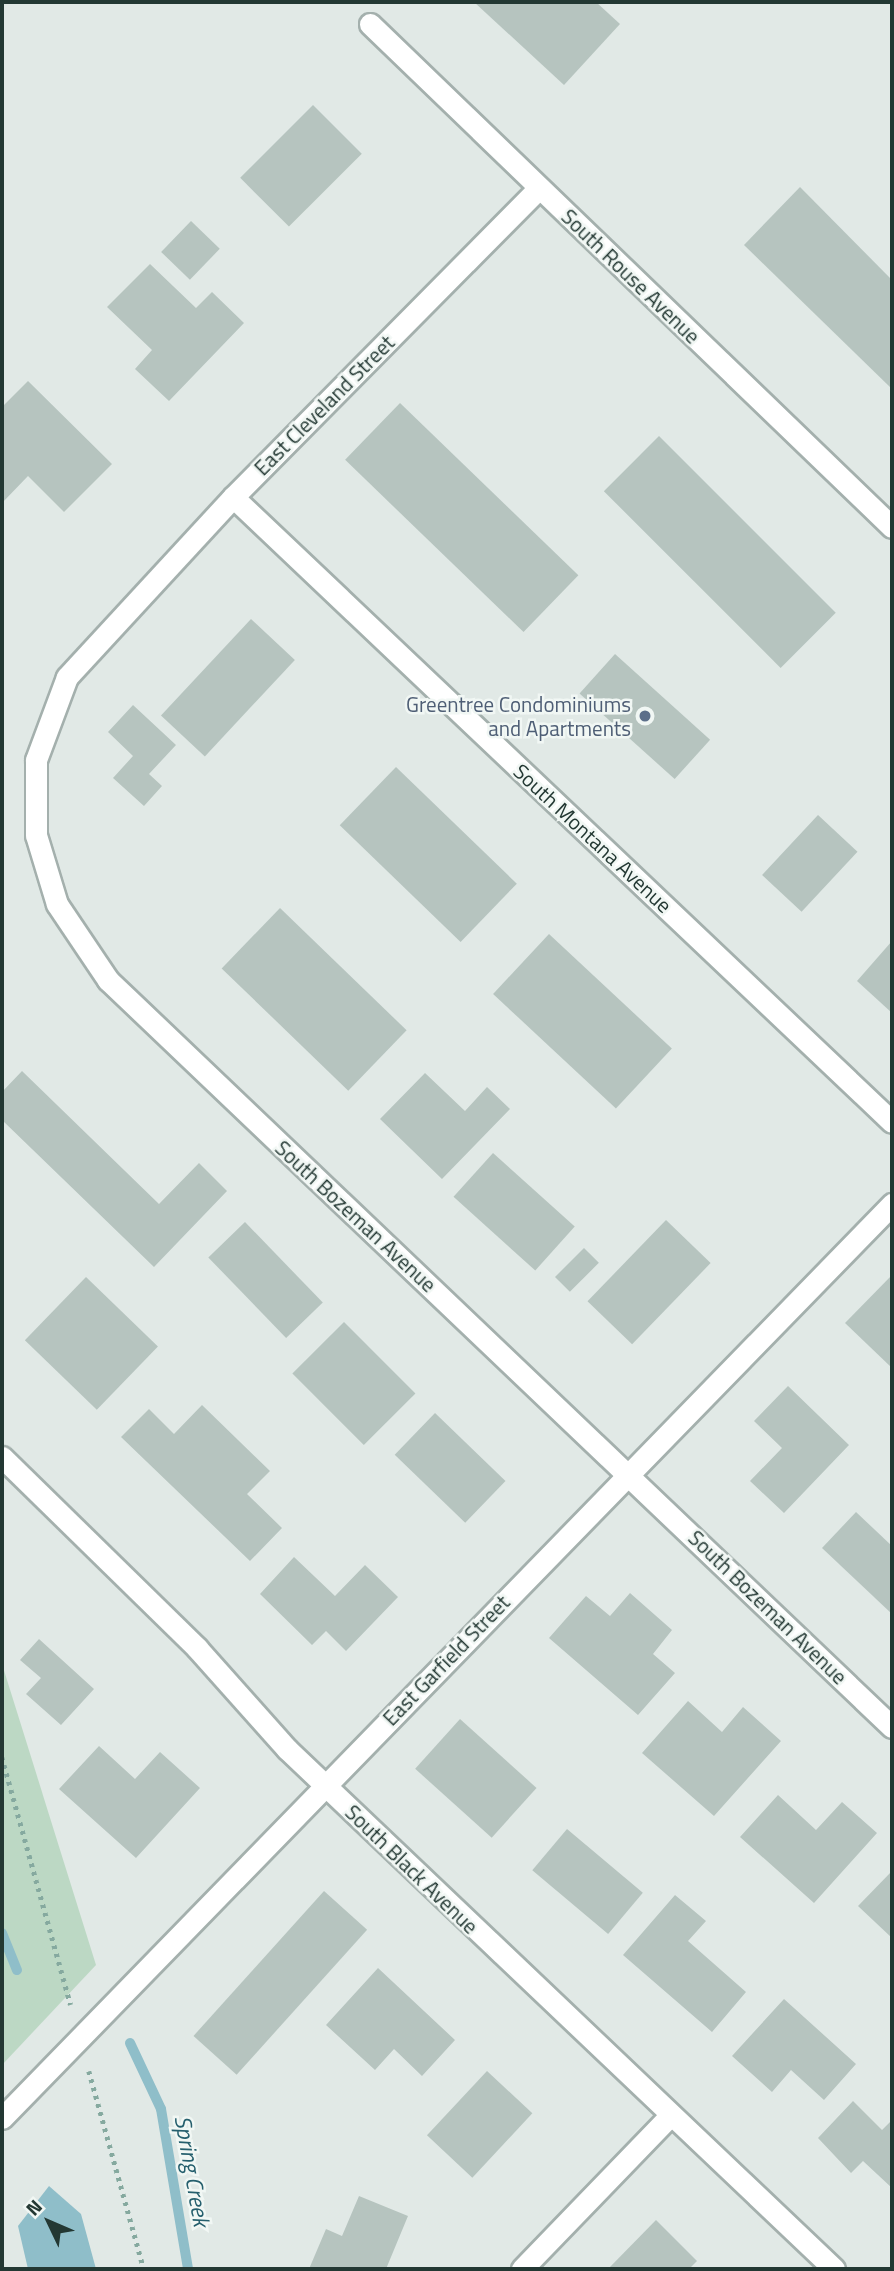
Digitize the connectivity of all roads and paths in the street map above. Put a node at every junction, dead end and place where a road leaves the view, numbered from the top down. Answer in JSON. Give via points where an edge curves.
{"nodes":[{"id":1,"x":370,"y":24,"type":"dead end"},
{"id":2,"x":539,"y":188,"type":"junction"},
{"id":3,"x":233,"y":497,"type":"junction"},
{"id":4,"x":892,"y":527,"type":"edge"},
{"id":5,"x":111,"y":624,"type":"joint"},
{"id":6,"x":892,"y":1122,"type":"edge"},
{"id":7,"x":892,"y":1204,"type":"edge"},
{"id":8,"x":2,"y":1457,"type":"edge"},
{"id":9,"x":629,"y":1473,"type":"junction"},
{"id":10,"x":892,"y":1727,"type":"edge"},
{"id":11,"x":324,"y":1785,"type":"junction"},
{"id":12,"x":670,"y":2116,"type":"junction"},
{"id":13,"x":2,"y":2118,"type":"edge"},
{"id":14,"x":522,"y":2269,"type":"edge"},
{"id":15,"x":834,"y":2269,"type":"edge"}],
"edges":[{"from":1,"to":2,"type":"street","name":"South Rouse Avenue"},
{"from":2,"to":3,"type":"street","name":"East Cleveland Street"},
{"from":2,"to":4,"type":"street","name":"South Rouse Avenue"},
{"from":3,"to":5,"type":"street","name":"East Cleveland Street"},
{"from":3,"to":6,"type":"street","name":"South Montana Avenue"},
{"from":5,"to":9,"type":"street","name":"South Bozeman Avenue","via":[[67,677],[36,760],[36,835],[57,904],[76,939],[143,1016]]},
{"from":7,"to":9,"type":"street","name":"East Garfield Street"},
{"from":8,"to":11,"type":"street","name":"South Black Avenue","via":[[197,1648]]},
{"from":9,"to":10,"type":"street","name":"South Bozeman Avenue"},
{"from":9,"to":11,"type":"street","name":"East Garfield Street"},
{"from":11,"to":12,"type":"street","name":"South Black Avenue"},
{"from":11,"to":13,"type":"street","name":"East Garfield Street"},
{"from":12,"to":14,"type":"street"},
{"from":12,"to":15,"type":"street","name":"South Black Avenue"}]}
